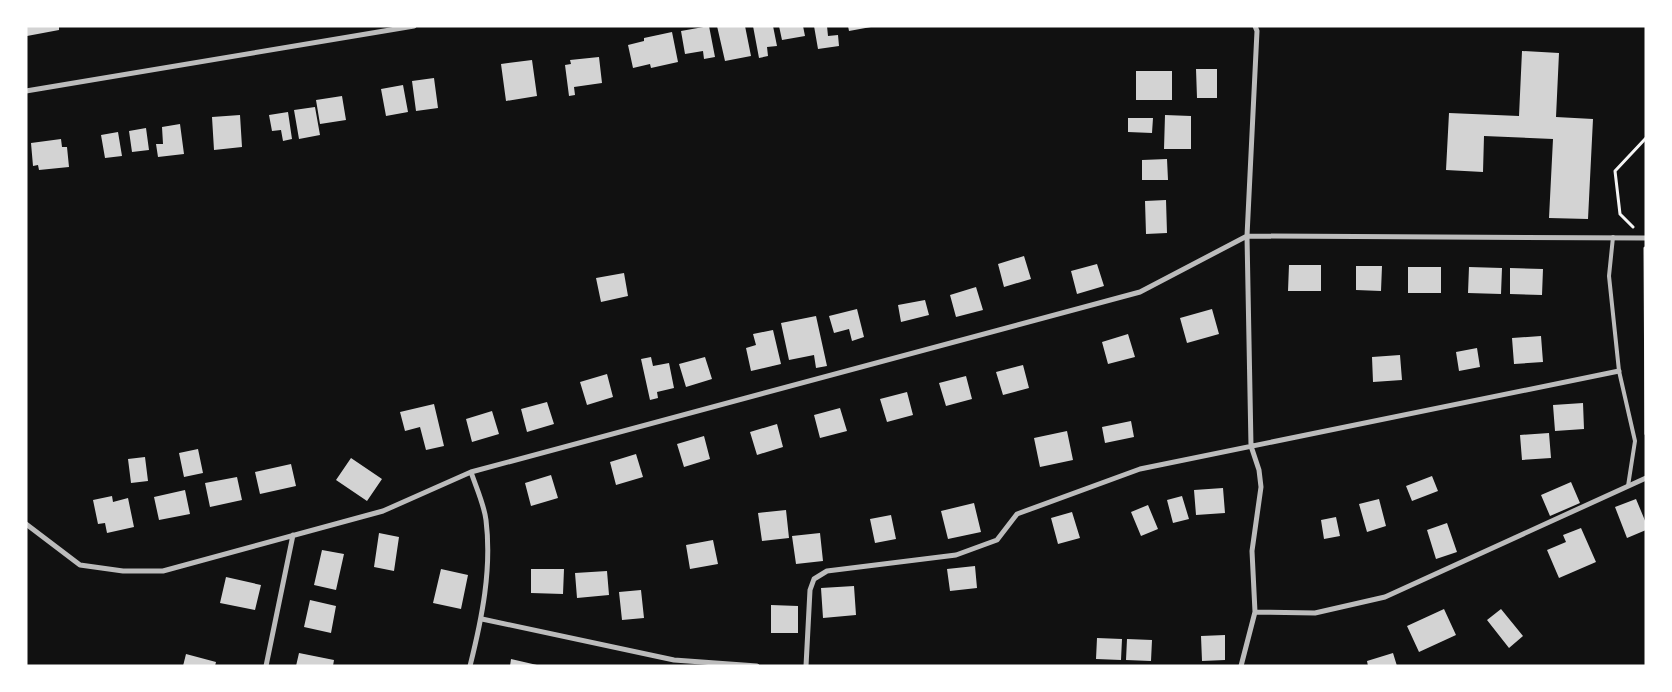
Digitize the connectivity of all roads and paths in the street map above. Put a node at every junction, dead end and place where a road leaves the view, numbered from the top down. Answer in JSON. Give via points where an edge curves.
{"nodes":[{"id":1,"x":414,"y":26,"type":"edge"},
{"id":2,"x":1255,"y":26,"type":"edge"},
{"id":3,"x":26,"y":91,"type":"edge"},
{"id":4,"x":1646,"y":138,"type":"edge"},
{"id":5,"x":1246,"y":236,"type":"junction"},
{"id":6,"x":1613,"y":237,"type":"junction"},
{"id":7,"x":1645,"y":238,"type":"edge"},
{"id":8,"x":1619,"y":371,"type":"junction"},
{"id":9,"x":1646,"y":435,"type":"edge"},
{"id":10,"x":1251,"y":446,"type":"junction"},
{"id":11,"x":471,"y":472,"type":"junction"},
{"id":12,"x":1646,"y":478,"type":"edge"},
{"id":13,"x":1628,"y":486,"type":"junction"},
{"id":14,"x":26,"y":524,"type":"edge"},
{"id":15,"x":293,"y":535,"type":"junction"},
{"id":16,"x":1254,"y":612,"type":"junction"},
{"id":17,"x":482,"y":619,"type":"junction"},
{"id":18,"x":673,"y":663,"type":"edge"},
{"id":19,"x":266,"y":666,"type":"edge"},
{"id":20,"x":470,"y":666,"type":"edge"},
{"id":21,"x":757,"y":666,"type":"edge"},
{"id":22,"x":806,"y":666,"type":"edge"},
{"id":23,"x":1241,"y":666,"type":"edge"}],
"edges":[{"from":1,"to":3,"type":"street"},
{"from":2,"to":5,"type":"street"},
{"from":4,"to":7,"type":"path","via":[[1615,171],[1620,214]]},
{"from":5,"to":6,"type":"street"},
{"from":5,"to":10,"type":"street"},
{"from":5,"to":11,"type":"street","via":[[1140,292]]},
{"from":6,"to":7,"type":"street"},
{"from":6,"to":8,"type":"lane","via":[[1609,276]]},
{"from":7,"to":9,"type":"path"},
{"from":8,"to":10,"type":"street"},
{"from":8,"to":13,"type":"lane","via":[[1635,441]]},
{"from":10,"to":16,"type":"street","via":[[1261,486],[1252,551]]},
{"from":10,"to":22,"type":"street","via":[[1140,469],[1044,504],[1018,514],[996,540],[956,555],[827,571],[814,579],[810,590]]},
{"from":11,"to":15,"type":"street","via":[[383,511]]},
{"from":11,"to":17,"type":"street","via":[[486,518],[488,558]]},
{"from":12,"to":13,"type":"street"},
{"from":13,"to":16,"type":"street","via":[[1385,597],[1315,613]]},
{"from":14,"to":15,"type":"street","via":[[80,565],[123,571],[163,571]]},
{"from":15,"to":19,"type":"street"},
{"from":16,"to":23,"type":"street"},
{"from":17,"to":18,"type":"street"},
{"from":17,"to":20,"type":"street"},
{"from":18,"to":21,"type":"street"}]}
